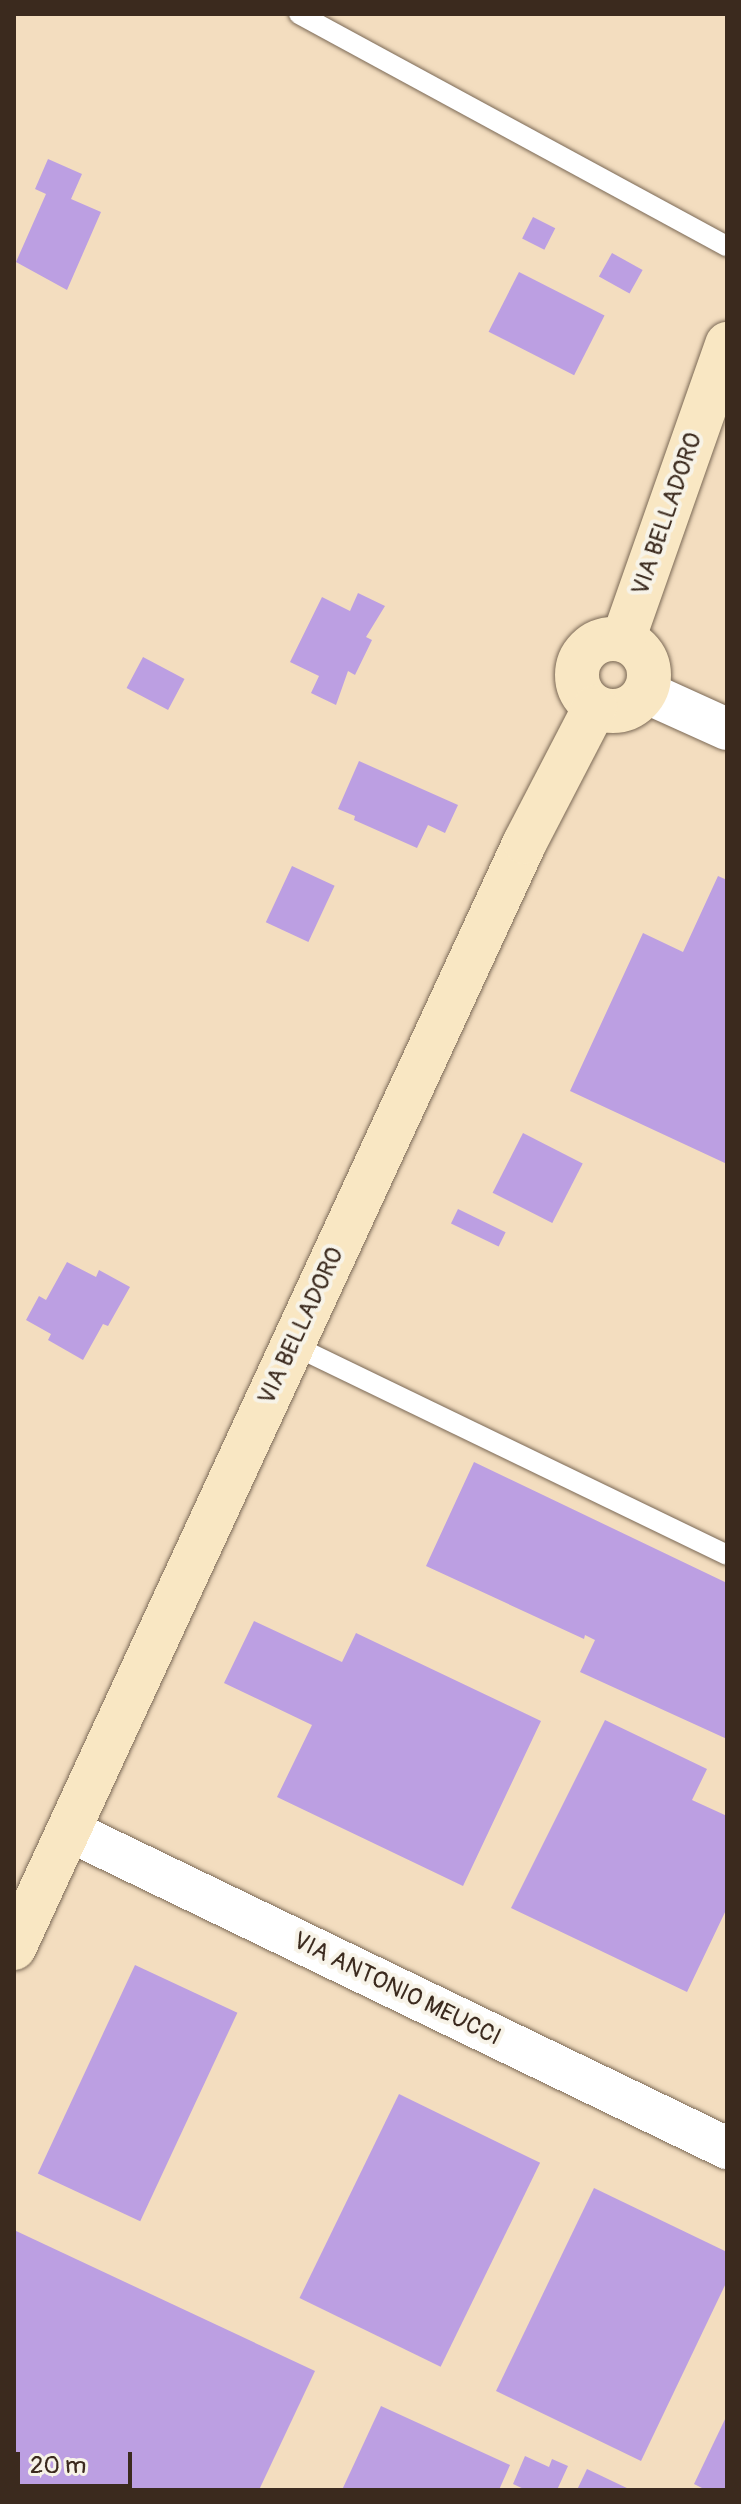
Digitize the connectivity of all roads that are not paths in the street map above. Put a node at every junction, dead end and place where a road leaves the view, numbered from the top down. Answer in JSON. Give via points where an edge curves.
{"nodes":[{"id":1,"x":299,"y":14,"type":"edge"},
{"id":2,"x":727,"y":246,"type":"edge"},
{"id":3,"x":727,"y":344,"type":"edge"},
{"id":4,"x":623,"y":640,"type":"junction"},
{"id":5,"x":645,"y":692,"type":"junction"},
{"id":6,"x":595,"y":707,"type":"junction"},
{"id":7,"x":727,"y":729,"type":"edge"},
{"id":8,"x":293,"y":1345,"type":"junction"},
{"id":9,"x":727,"y":1555,"type":"edge"},
{"id":10,"x":68,"y":1830,"type":"junction"},
{"id":11,"x":14,"y":1948,"type":"edge"},
{"id":12,"x":727,"y":2148,"type":"edge"}],
"edges":[{"from":1,"to":2,"type":"lane"},
{"from":3,"to":4,"type":"main road","name":"VIA BELLADORO"},
{"from":4,"to":5,"type":"main road","via":[[647,660],[650,677]]},
{"from":4,"to":6,"type":"main road","via":[[597,642],[579,662],[580,692]]},
{"from":5,"to":6,"type":"main road","via":[[623,710]]},
{"from":5,"to":7,"type":"street"},
{"from":6,"to":8,"type":"main road","name":"VIA BELLADORO","via":[[525,842]]},
{"from":8,"to":9,"type":"lane"},
{"from":8,"to":10,"type":"main road","name":"VIA BELLADORO"},
{"from":10,"to":11,"type":"main road","name":"VIA BELLADORO"},
{"from":10,"to":12,"type":"street","name":"VIA ANTONIO MEUCCI"}]}
